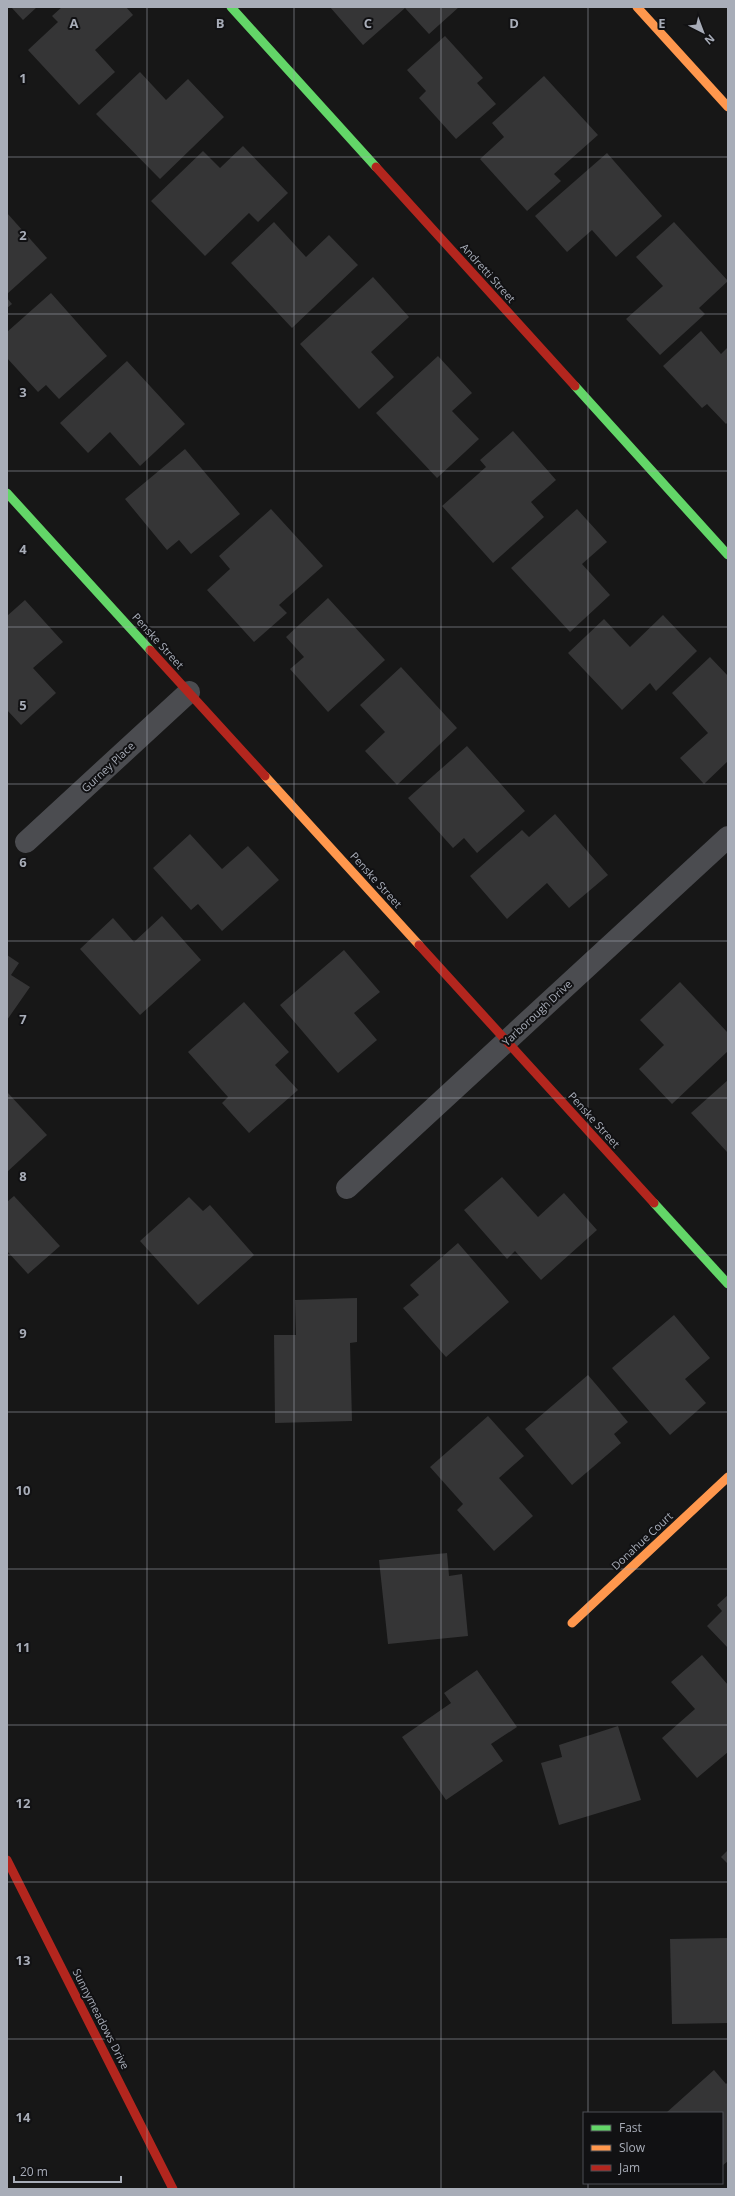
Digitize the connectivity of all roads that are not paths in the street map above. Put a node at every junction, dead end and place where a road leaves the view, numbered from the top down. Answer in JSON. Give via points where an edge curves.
{"nodes":[{"id":1,"x":231,"y":7,"type":"edge"},
{"id":2,"x":637,"y":7,"type":"edge"},
{"id":3,"x":728,"y":107,"type":"edge"},
{"id":4,"x":7,"y":493,"type":"edge"},
{"id":5,"x":728,"y":555,"type":"edge"},
{"id":6,"x":189,"y":692,"type":"junction"},
{"id":7,"x":728,"y":838,"type":"edge"},
{"id":8,"x":26,"y":842,"type":"dead end"},
{"id":9,"x":506,"y":1041,"type":"junction"},
{"id":10,"x":347,"y":1188,"type":"dead end"},
{"id":11,"x":728,"y":1284,"type":"edge"},
{"id":12,"x":728,"y":1477,"type":"edge"},
{"id":13,"x":572,"y":1624,"type":"dead end"},
{"id":14,"x":7,"y":1860,"type":"edge"},
{"id":15,"x":173,"y":2189,"type":"edge"}],
"edges":[{"from":1,"to":5,"type":"street","name":"Andretti Street"},
{"from":2,"to":3,"type":"street"},
{"from":4,"to":6,"type":"street","name":"Penske Street"},
{"from":6,"to":8,"type":"street","name":"Gurney Place"},
{"from":6,"to":9,"type":"street","name":"Penske Street"},
{"from":7,"to":9,"type":"street","name":"Yarborough Drive"},
{"from":9,"to":10,"type":"street","name":"Yarborough Drive"},
{"from":9,"to":11,"type":"street","name":"Penske Street"},
{"from":12,"to":13,"type":"street","name":"Donahue Court"},
{"from":14,"to":15,"type":"street","name":"Sunnymeadows Drive"}]}
